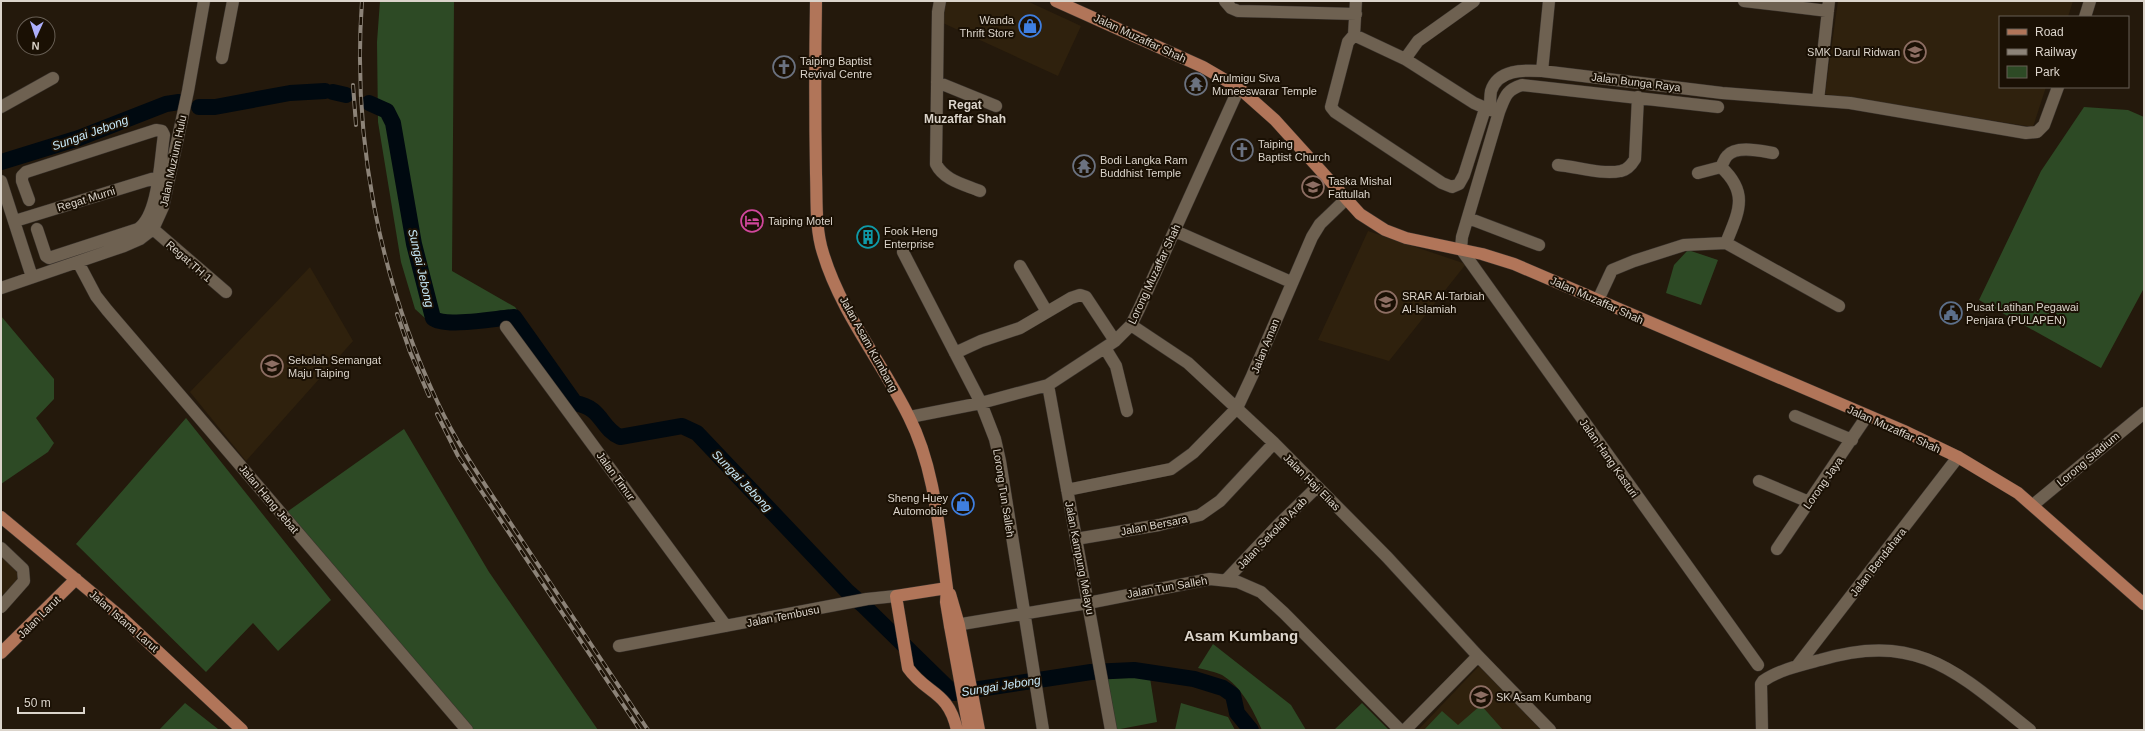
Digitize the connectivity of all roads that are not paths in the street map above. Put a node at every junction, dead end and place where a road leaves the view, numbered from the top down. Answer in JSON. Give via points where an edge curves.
{"nodes":[{"id":1,"x":204,"y":1,"type":"edge"},
{"id":2,"x":233,"y":1,"type":"edge"},
{"id":3,"x":816,"y":1,"type":"edge"},
{"id":4,"x":940,"y":1,"type":"edge"},
{"id":5,"x":1056,"y":1,"type":"edge"},
{"id":6,"x":1225,"y":1,"type":"edge"},
{"id":7,"x":1356,"y":1,"type":"edge"},
{"id":8,"x":1474,"y":1,"type":"edge"},
{"id":9,"x":1549,"y":1,"type":"edge"},
{"id":10,"x":1744,"y":1,"type":"edge"},
{"id":11,"x":2090,"y":1,"type":"edge"},
{"id":12,"x":1829,"y":6,"type":"edge"},
{"id":13,"x":1356,"y":14,"type":"junction"},
{"id":14,"x":2085,"y":16,"type":"edge"},
{"id":15,"x":1354,"y":36,"type":"junction"},
{"id":16,"x":222,"y":58,"type":"dead end"},
{"id":17,"x":1405,"y":58,"type":"junction"},
{"id":18,"x":1542,"y":71,"type":"junction"},
{"id":19,"x":53,"y":78,"type":"dead end"},
{"id":20,"x":937,"y":82,"type":"junction"},
{"id":21,"x":1239,"y":88,"type":"junction"},
{"id":22,"x":2058,"y":88,"type":"edge"},
{"id":23,"x":1638,"y":98,"type":"junction"},
{"id":24,"x":1818,"y":100,"type":"junction"},
{"id":25,"x":996,"y":106,"type":"dead end"},
{"id":26,"x":1,"y":107,"type":"edge"},
{"id":27,"x":1718,"y":107,"type":"dead end"},
{"id":28,"x":1491,"y":110,"type":"junction"},
{"id":29,"x":1773,"y":153,"type":"dead end"},
{"id":30,"x":1558,"y":165,"type":"dead end"},
{"id":31,"x":1721,"y":167,"type":"junction"},
{"id":32,"x":1698,"y":173,"type":"dead end"},
{"id":33,"x":158,"y":177,"type":"junction"},
{"id":34,"x":1,"y":182,"type":"edge"},
{"id":35,"x":980,"y":191,"type":"dead end"},
{"id":36,"x":29,"y":200,"type":"dead end"},
{"id":37,"x":1345,"y":200,"type":"junction"},
{"id":38,"x":1468,"y":218,"type":"junction"},
{"id":39,"x":15,"y":222,"type":"junction"},
{"id":40,"x":37,"y":229,"type":"dead end"},
{"id":41,"x":153,"y":229,"type":"junction"},
{"id":42,"x":1174,"y":231,"type":"junction"},
{"id":43,"x":1726,"y":243,"type":"junction"},
{"id":44,"x":1539,"y":244,"type":"dead end"},
{"id":45,"x":1461,"y":249,"type":"junction"},
{"id":46,"x":903,"y":252,"type":"dead end"},
{"id":47,"x":78,"y":262,"type":"junction"},
{"id":48,"x":1020,"y":266,"type":"dead end"},
{"id":49,"x":32,"y":277,"type":"junction"},
{"id":50,"x":1291,"y":282,"type":"junction"},
{"id":51,"x":1,"y":288,"type":"edge"},
{"id":52,"x":226,"y":292,"type":"dead end"},
{"id":53,"x":1598,"y":300,"type":"junction"},
{"id":54,"x":1839,"y":306,"type":"dead end"},
{"id":55,"x":1047,"y":312,"type":"junction"},
{"id":56,"x":1131,"y":325,"type":"junction"},
{"id":57,"x":506,"y":327,"type":"dead end"},
{"id":58,"x":1115,"y":341,"type":"junction"},
{"id":59,"x":1105,"y":348,"type":"junction"},
{"id":60,"x":955,"y":353,"type":"junction"},
{"id":61,"x":1048,"y":385,"type":"junction"},
{"id":62,"x":980,"y":403,"type":"junction"},
{"id":63,"x":1237,"y":408,"type":"junction"},
{"id":64,"x":1127,"y":411,"type":"dead end"},
{"id":65,"x":2144,"y":413,"type":"edge"},
{"id":66,"x":1795,"y":416,"type":"dead end"},
{"id":67,"x":1867,"y":416,"type":"junction"},
{"id":68,"x":910,"y":417,"type":"junction"},
{"id":69,"x":1852,"y":440,"type":"junction"},
{"id":70,"x":1274,"y":443,"type":"junction"},
{"id":71,"x":1958,"y":457,"type":"junction"},
{"id":72,"x":1759,"y":481,"type":"dead end"},
{"id":73,"x":1317,"y":487,"type":"junction"},
{"id":74,"x":1067,"y":490,"type":"junction"},
{"id":75,"x":1809,"y":502,"type":"junction"},
{"id":76,"x":2033,"y":505,"type":"junction"},
{"id":77,"x":1,"y":517,"type":"edge"},
{"id":78,"x":1076,"y":539,"type":"junction"},
{"id":79,"x":1,"y":548,"type":"edge"},
{"id":80,"x":1777,"y":549,"type":"dead end"},
{"id":81,"x":76,"y":579,"type":"junction"},
{"id":82,"x":1227,"y":580,"type":"junction"},
{"id":83,"x":947,"y":588,"type":"junction"},
{"id":84,"x":896,"y":596,"type":"junction"},
{"id":85,"x":1088,"y":603,"type":"junction"},
{"id":86,"x":2144,"y":604,"type":"edge"},
{"id":87,"x":1,"y":607,"type":"edge"},
{"id":88,"x":1023,"y":613,"type":"junction"},
{"id":89,"x":954,"y":625,"type":"junction"},
{"id":90,"x":726,"y":626,"type":"junction"},
{"id":91,"x":619,"y":646,"type":"dead end"},
{"id":92,"x":1,"y":653,"type":"edge"},
{"id":93,"x":1478,"y":656,"type":"junction"},
{"id":94,"x":1758,"y":666,"type":"junction"},
{"id":95,"x":1797,"y":666,"type":"junction"},
{"id":96,"x":1775,"y":675,"type":"junction"},
{"id":97,"x":1760,"y":684,"type":"junction"},
{"id":98,"x":969,"y":702,"type":"junction"},
{"id":99,"x":976,"y":713,"type":"junction"},
{"id":100,"x":242,"y":730,"type":"edge"},
{"id":101,"x":467,"y":730,"type":"edge"},
{"id":102,"x":957,"y":730,"type":"edge"},
{"id":103,"x":969,"y":730,"type":"edge"},
{"id":104,"x":979,"y":730,"type":"edge"},
{"id":105,"x":984,"y":730,"type":"edge"},
{"id":106,"x":1043,"y":730,"type":"edge"},
{"id":107,"x":1111,"y":730,"type":"edge"},
{"id":108,"x":1400,"y":730,"type":"edge"},
{"id":109,"x":1405,"y":730,"type":"edge"},
{"id":110,"x":1550,"y":730,"type":"edge"},
{"id":111,"x":1762,"y":730,"type":"edge"},
{"id":112,"x":2030,"y":730,"type":"edge"}],
"edges":[{"from":1,"to":41,"type":"street","name":"Jalan Muzium Hulu","via":[[166,194]]},
{"from":2,"to":16,"type":"street"},
{"from":3,"to":68,"type":"main road","name":"Jalan Asam Kumbang","via":[[818,234],[827,264],[852,318]]},
{"from":4,"to":20,"type":"street"},
{"from":5,"to":21,"type":"main road","name":"Jalan Muzaffar Shah","via":[[1196,64]]},
{"from":6,"to":13,"type":"street","via":[[1238,11]]},
{"from":7,"to":13,"type":"street"},
{"from":8,"to":17,"type":"street","via":[[1418,41]]},
{"from":9,"to":18,"type":"street"},
{"from":10,"to":12,"type":"street"},
{"from":11,"to":14,"type":"street"},
{"from":12,"to":24,"type":"street"},
{"from":13,"to":15,"type":"street"},
{"from":15,"to":17,"type":"street"},
{"from":15,"to":28,"type":"street","via":[[1348,42],[1331,107],[1442,183],[1452,187],[1459,184]]},
{"from":17,"to":28,"type":"street"},
{"from":18,"to":24,"type":"street","name":"Jalan Bunga Raya","via":[[1722,93]]},
{"from":18,"to":28,"type":"street","name":"Jalan Bunga Raya","via":[[1520,70],[1503,76],[1491,92]]},
{"from":19,"to":26,"type":"street"},
{"from":20,"to":25,"type":"street"},
{"from":20,"to":35,"type":"street","via":[[936,164],[940,172],[949,178]]},
{"from":21,"to":37,"type":"main road","name":"Jalan Muzaffar Shah","via":[[1275,120]]},
{"from":21,"to":42,"type":"street","name":"Lorong Muzaffar Shah"},
{"from":22,"to":24,"type":"street","name":"Jalan Bunga Raya","via":[[2044,125],[2037,132],[2026,133],[1940,117]]},
{"from":23,"to":27,"type":"street","name":"Jalan Bunga Raya"},
{"from":23,"to":28,"type":"street","name":"Jalan Bunga Raya","via":[[1522,85],[1512,88]]},
{"from":23,"to":30,"type":"street","via":[[1635,159],[1631,165],[1622,171]]},
{"from":28,"to":38,"type":"street","name":"Jalan Bunga Raya"},
{"from":29,"to":31,"type":"street","via":[[1735,151],[1727,155]]},
{"from":31,"to":32,"type":"street"},
{"from":31,"to":43,"type":"street","via":[[1730,175],[1739,192],[1739,205]]},
{"from":33,"to":36,"type":"street","via":[[164,135],[162,131],[156,130],[26,172],[22,176],[22,181]]},
{"from":33,"to":39,"type":"street","name":"Regat Murni"},
{"from":33,"to":40,"type":"street","via":[[154,201],[143,226],[138,229],[49,258],[46,256]]},
{"from":34,"to":39,"type":"street"},
{"from":37,"to":45,"type":"main road","name":"Jalan Muzaffar Shah","via":[[1360,214],[1385,230],[1406,238]]},
{"from":37,"to":50,"type":"street","name":"Jalan Aman","via":[[1320,224]]},
{"from":38,"to":44,"type":"street"},
{"from":38,"to":45,"type":"street","name":"Jalan Bunga Raya"},
{"from":39,"to":49,"type":"street"},
{"from":41,"to":47,"type":"street","via":[[140,239]]},
{"from":41,"to":52,"type":"street","name":"Regat TH 1"},
{"from":42,"to":50,"type":"street"},
{"from":42,"to":56,"type":"street","name":"Lorong Muzaffar Shah"},
{"from":43,"to":53,"type":"street","via":[[1684,245],[1612,270]]},
{"from":43,"to":54,"type":"street"},
{"from":45,"to":53,"type":"main road","name":"Jalan Muzaffar Shah","via":[[1514,264]]},
{"from":45,"to":94,"type":"street","name":"Jalan Hang Kasturi"},
{"from":46,"to":60,"type":"street","name":"Lorong Tun Salleh"},
{"from":47,"to":49,"type":"street"},
{"from":47,"to":101,"type":"street","name":"Jalan Hang Jebat","via":[[96,296],[107,310]]},
{"from":48,"to":55,"type":"street"},
{"from":49,"to":51,"type":"street"},
{"from":50,"to":63,"type":"street","name":"Jalan Aman"},
{"from":53,"to":67,"type":"main road","name":"Jalan Muzaffar Shah"},
{"from":55,"to":58,"type":"street","via":[[1080,295],[1086,297]]},
{"from":55,"to":60,"type":"street","via":[[1020,328]]},
{"from":56,"to":58,"type":"street","name":"Lorong Muzaffar Shah"},
{"from":56,"to":63,"type":"street","name":"Jalan Haji Elias","via":[[1188,363]]},
{"from":57,"to":90,"type":"street","name":"Jalan Timur"},
{"from":58,"to":59,"type":"street","name":"Lorong Muzaffar Shah"},
{"from":59,"to":61,"type":"street","name":"Lorong Muzaffar Shah"},
{"from":59,"to":64,"type":"street","via":[[1116,366]]},
{"from":60,"to":62,"type":"street","name":"Lorong Tun Salleh"},
{"from":61,"to":62,"type":"street","name":"Lorong Muzaffar Shah"},
{"from":61,"to":74,"type":"street","name":"Jalan Kampung Melayu"},
{"from":62,"to":68,"type":"street","name":"Lorong Muzaffar Shah"},
{"from":62,"to":88,"type":"street","name":"Lorong Tun Salleh","via":[[995,439],[1000,461]]},
{"from":63,"to":70,"type":"street","name":"Jalan Haji Elias"},
{"from":63,"to":74,"type":"street","name":"Jalan Aman","via":[[1194,453],[1176,467]]},
{"from":65,"to":76,"type":"street","name":"Lorong Stadium"},
{"from":66,"to":69,"type":"street"},
{"from":67,"to":69,"type":"street","name":"Lorong Jaya"},
{"from":67,"to":71,"type":"main road","name":"Jalan Muzaffar Shah"},
{"from":68,"to":83,"type":"main road","name":"Jalan Asam Kumbang","via":[[928,471]]},
{"from":69,"to":75,"type":"street","name":"Lorong Jaya"},
{"from":70,"to":73,"type":"street","name":"Jalan Haji Elias"},
{"from":70,"to":78,"type":"street","name":"Jalan Bersara","via":[[1220,501],[1200,515],[1159,525]]},
{"from":71,"to":76,"type":"main road","name":"Jalan Muzaffar Shah","via":[[2012,489]]},
{"from":71,"to":95,"type":"street","name":"Jalan Bendahara"},
{"from":72,"to":75,"type":"street"},
{"from":73,"to":82,"type":"street","name":"Jalan Sekolah Arab"},
{"from":73,"to":93,"type":"street","name":"Jalan Haji Elias","via":[[1387,557]]},
{"from":74,"to":78,"type":"street","name":"Jalan Kampung Melayu"},
{"from":75,"to":80,"type":"street","name":"Lorong Jaya"},
{"from":76,"to":86,"type":"main road","name":"Jalan Muzaffar Shah"},
{"from":77,"to":81,"type":"main road","name":"Jalan Istana Larut"},
{"from":78,"to":85,"type":"street","name":"Jalan Kampung Melayu"},
{"from":79,"to":87,"type":"street","via":[[24,569],[24,581]]},
{"from":81,"to":92,"type":"main road","name":"Jalan Larut"},
{"from":81,"to":100,"type":"main road","name":"Jalan Istana Larut","via":[[121,617]]},
{"from":82,"to":85,"type":"street","name":"Jalan Tun Salleh","via":[[1210,579]]},
{"from":82,"to":108,"type":"street","name":"Jalan Tun Salleh","via":[[1260,592],[1278,607]]},
{"from":83,"to":84,"type":"main road","name":"Jalan Tembusu"},
{"from":83,"to":89,"type":"main road","name":"Jalan Asam Kumbang","via":[[946,602]]},
{"from":84,"to":90,"type":"street","name":"Jalan Tembusu","via":[[867,599]]},
{"from":84,"to":102,"type":"main road","via":[[905,662],[912,674],[944,700],[951,711]]},
{"from":85,"to":88,"type":"street","name":"Jalan Tun Salleh"},
{"from":85,"to":107,"type":"street","name":"Jalan Kampung Melayu"},
{"from":88,"to":89,"type":"street","name":"Jalan Tun Salleh"},
{"from":88,"to":106,"type":"street","name":"Lorong Tun Salleh"},
{"from":89,"to":98,"type":"main road","name":"Jalan Asam Kumbang"},
{"from":90,"to":91,"type":"street","name":"Jalan Tembusu"},
{"from":93,"to":109,"type":"street"},
{"from":93,"to":110,"type":"street","name":"Jalan Haji Elias"},
{"from":94,"to":96,"type":"street"},
{"from":94,"to":97,"type":"street"},
{"from":95,"to":96,"type":"street"},
{"from":95,"to":112,"type":"street","via":[[1855,651],[1887,650],[1910,653],[1947,667]]},
{"from":96,"to":97,"type":"street"},
{"from":97,"to":111,"type":"street"},
{"from":98,"to":99,"type":"main road","name":"Jalan Asam Kumbang"},
{"from":98,"to":103,"type":"main road","name":"Jalan Asam Kumbang"},
{"from":99,"to":104,"type":"main road","name":"Jalan Asam Kumbang"},
{"from":99,"to":105,"type":"street","name":"Jalan Asam Kumbang"}]}
